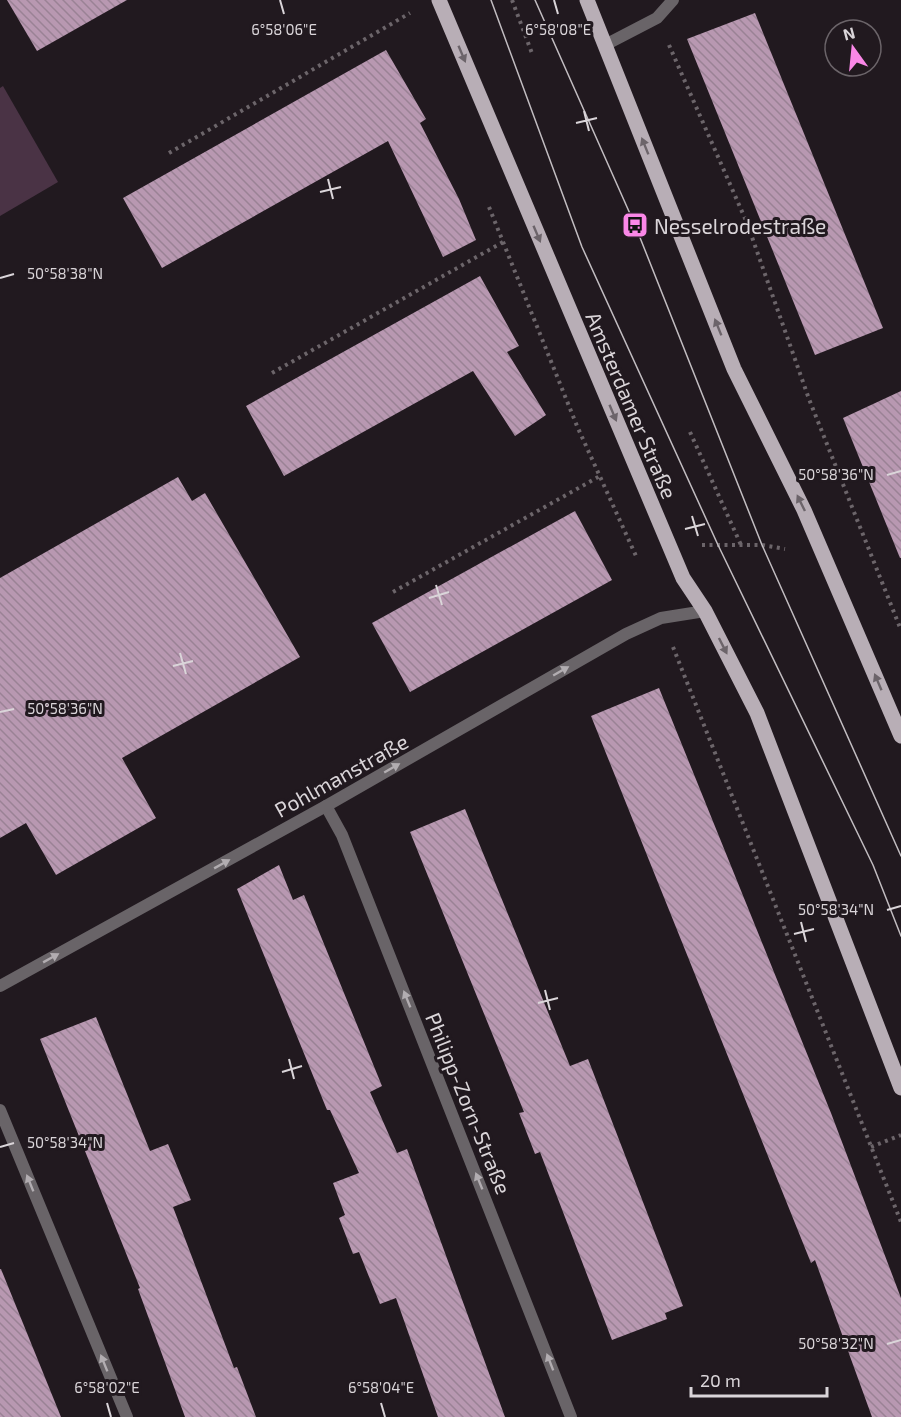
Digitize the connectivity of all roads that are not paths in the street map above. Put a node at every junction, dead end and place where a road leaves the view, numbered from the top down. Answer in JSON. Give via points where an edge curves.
{"nodes":[{"id":1,"x":439,"y":0,"type":"edge"},
{"id":2,"x":587,"y":0,"type":"edge"},
{"id":3,"x":673,"y":0,"type":"edge"},
{"id":4,"x":605,"y":45,"type":"junction"},
{"id":5,"x":705,"y":611,"type":"junction"},
{"id":6,"x":901,"y":736,"type":"edge"},
{"id":7,"x":326,"y":806,"type":"junction"},
{"id":8,"x":0,"y":986,"type":"edge"},
{"id":9,"x":901,"y":1088,"type":"edge"},
{"id":10,"x":0,"y":1110,"type":"edge"},
{"id":11,"x":127,"y":1417,"type":"edge"},
{"id":12,"x":571,"y":1417,"type":"edge"}],
"edges":[{"from":1,"to":5,"type":"main road","name":"Amsterdamer Straße","one_way":true,"via":[[683,578]]},
{"from":2,"to":4,"type":"main road"},
{"from":3,"to":4,"type":"street","via":[[657,18]]},
{"from":6,"to":4,"type":"main road","one_way":true,"via":[[804,510],[735,369]]},
{"from":7,"to":5,"type":"street","name":"Pohlmanstraße","one_way":true,"via":[[626,634],[661,618]]},
{"from":5,"to":9,"type":"main road","name":"Amsterdamer Straße","one_way":true,"via":[[757,713]]},
{"from":8,"to":7,"type":"street","name":"Pohlmanstraße","one_way":true},
{"from":12,"to":7,"type":"street","name":"Philipp-Zorn-Straße","one_way":true,"via":[[346,846]]},
{"from":11,"to":10,"type":"street","one_way":true}]}
